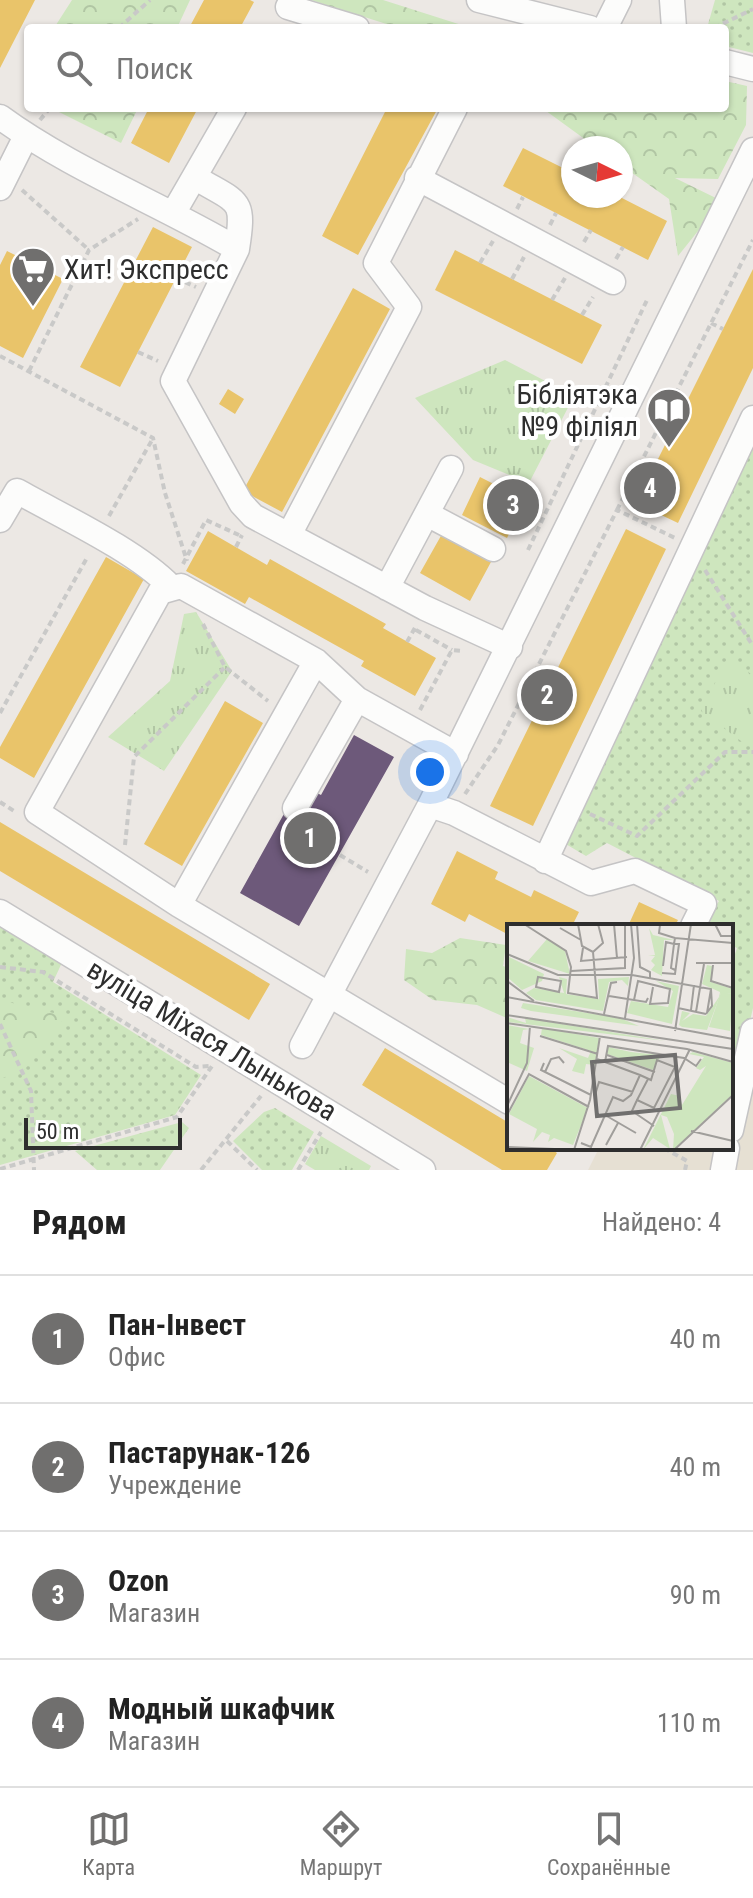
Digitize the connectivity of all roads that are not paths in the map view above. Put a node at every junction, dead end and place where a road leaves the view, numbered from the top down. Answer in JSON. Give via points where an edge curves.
{"nodes":[{"id":1,"x":479,"y":0,"type":"edge"},
{"id":2,"x":619,"y":0,"type":"edge"},
{"id":3,"x":672,"y":0,"type":"edge"},
{"id":4,"x":520,"y":5,"type":"edge"},
{"id":5,"x":285,"y":12,"type":"edge"},
{"id":6,"x":339,"y":24,"type":"edge"},
{"id":7,"x":578,"y":24,"type":"edge"},
{"id":8,"x":607,"y":24,"type":"edge"},
{"id":9,"x":674,"y":24,"type":"edge"},
{"id":10,"x":729,"y":63,"type":"edge"},
{"id":11,"x":753,"y":69,"type":"edge"},
{"id":12,"x":232,"y":112,"type":"edge"},
{"id":13,"x":453,"y":112,"type":"edge"},
{"id":14,"x":0,"y":118,"type":"edge"},
{"id":15,"x":26,"y":136,"type":"junction"},
{"id":16,"x":753,"y":150,"type":"edge"},
{"id":17,"x":196,"y":178,"type":"junction"},
{"id":18,"x":417,"y":178,"type":"junction"},
{"id":19,"x":3,"y":181,"type":"edge"},
{"id":20,"x":745,"y":188,"type":"edge"},
{"id":21,"x":174,"y":212,"type":"junction"},
{"id":22,"x":237,"y":249,"type":"junction"},
{"id":23,"x":613,"y":282,"type":"dead end"},
{"id":24,"x":753,"y":418,"type":"edge"},
{"id":25,"x":451,"y":468,"type":"dead end"},
{"id":26,"x":427,"y":514,"type":"junction"},
{"id":27,"x":0,"y":520,"type":"edge"},
{"id":28,"x":289,"y":535,"type":"junction"},
{"id":29,"x":493,"y":549,"type":"dead end"},
{"id":30,"x":179,"y":588,"type":"junction"},
{"id":31,"x":387,"y":588,"type":"junction"},
{"id":32,"x":510,"y":647,"type":"junction"},
{"id":33,"x":316,"y":661,"type":"junction"},
{"id":34,"x":357,"y":699,"type":"junction"},
{"id":35,"x":456,"y":754,"type":"junction"},
{"id":36,"x":430,"y":805,"type":"junction"},
{"id":37,"x":295,"y":808,"type":"dead end"},
{"id":38,"x":545,"y":861,"type":"junction"},
{"id":39,"x":179,"y":905,"type":"junction"},
{"id":40,"x":0,"y":912,"type":"edge"},
{"id":41,"x":694,"y":924,"type":"edge"},
{"id":42,"x":330,"y":997,"type":"junction"},
{"id":43,"x":753,"y":1031,"type":"edge"},
{"id":44,"x":302,"y":1046,"type":"dead end"},
{"id":45,"x":507,"y":1101,"type":"edge"},
{"id":46,"x":733,"y":1121,"type":"edge"},
{"id":47,"x":727,"y":1150,"type":"edge"},
{"id":48,"x":423,"y":1170,"type":"edge"},
{"id":49,"x":723,"y":1170,"type":"edge"}],
"edges":[{"from":1,"to":4,"type":"street"},
{"from":2,"to":8,"type":"street"},
{"from":3,"to":9,"type":"street"},
{"from":4,"to":7,"type":"street"},
{"from":5,"to":6,"type":"street"},
{"from":10,"to":11,"type":"street"},
{"from":12,"to":17,"type":"street"},
{"from":13,"to":18,"type":"street"},
{"from":14,"to":15,"type":"street"},
{"from":15,"to":19,"type":"street"},
{"from":15,"to":21,"type":"street"},
{"from":16,"to":20,"type":"street"},
{"from":17,"to":21,"type":"street"},
{"from":17,"to":22,"type":"street","via":[[235,202],[243,214]]},
{"from":18,"to":23,"type":"street"},
{"from":18,"to":28,"type":"street","via":[[376,263],[409,307]]},
{"from":20,"to":32,"type":"street"},
{"from":21,"to":22,"type":"street"},
{"from":22,"to":28,"type":"street","via":[[173,381],[241,503],[253,516]]},
{"from":24,"to":38,"type":"street"},
{"from":25,"to":26,"type":"street"},
{"from":26,"to":29,"type":"street"},
{"from":26,"to":31,"type":"street"},
{"from":27,"to":30,"type":"street","via":[[17,491]]},
{"from":28,"to":31,"type":"street"},
{"from":30,"to":33,"type":"street"},
{"from":30,"to":39,"type":"street","via":[[160,592],[37,812]]},
{"from":31,"to":32,"type":"street"},
{"from":32,"to":35,"type":"street"},
{"from":33,"to":34,"type":"street"},
{"from":33,"to":39,"type":"street"},
{"from":34,"to":35,"type":"street"},
{"from":34,"to":37,"type":"street"},
{"from":35,"to":36,"type":"street"},
{"from":36,"to":38,"type":"street"},
{"from":36,"to":42,"type":"street"},
{"from":38,"to":41,"type":"street","via":[[591,883],[635,871],[704,904]]},
{"from":39,"to":42,"type":"street"},
{"from":40,"to":48,"type":"street","name":"вуліца Міхася Лынькова"},
{"from":42,"to":44,"type":"street"},
{"from":42,"to":45,"type":"street"},
{"from":43,"to":46,"type":"street"},
{"from":47,"to":49,"type":"street"}]}
